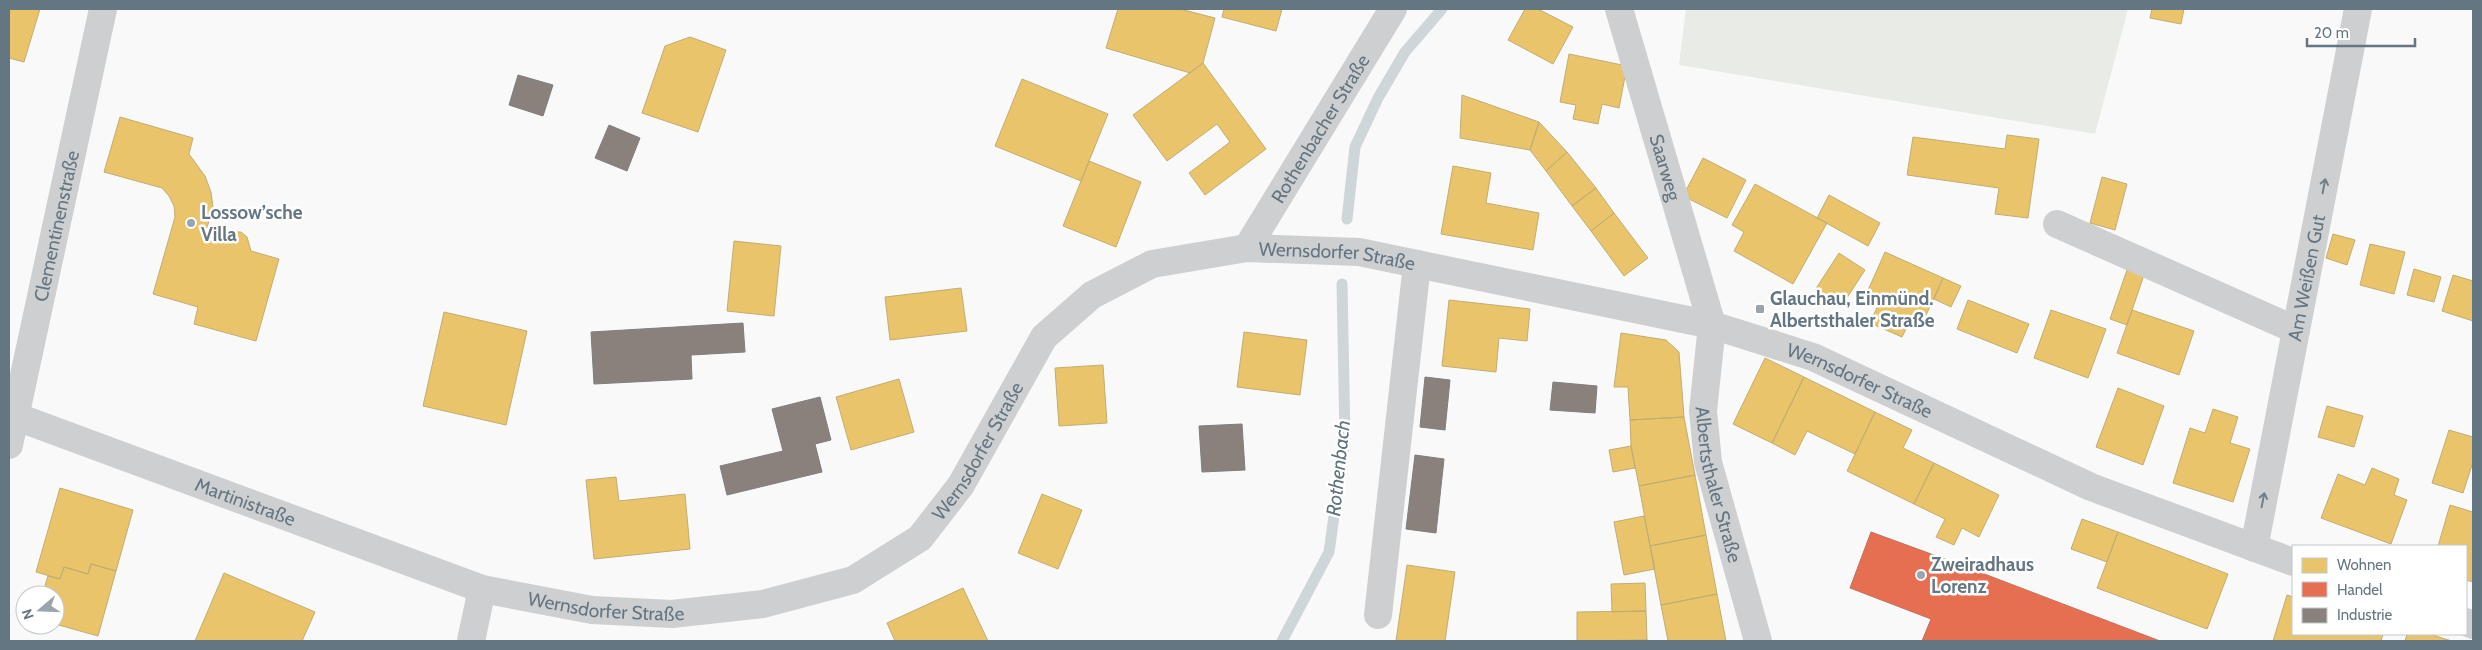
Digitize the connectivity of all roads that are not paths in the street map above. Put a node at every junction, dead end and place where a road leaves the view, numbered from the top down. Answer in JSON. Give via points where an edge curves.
{"nodes":[{"id":1,"x":104,"y":9,"type":"edge"},
{"id":2,"x":1393,"y":9,"type":"edge"},
{"id":3,"x":1618,"y":9,"type":"edge"},
{"id":4,"x":2358,"y":9,"type":"edge"},
{"id":5,"x":2057,"y":224,"type":"dead end"},
{"id":6,"x":1247,"y":248,"type":"junction"},
{"id":7,"x":1417,"y":264,"type":"junction"},
{"id":8,"x":1712,"y":325,"type":"junction"},
{"id":9,"x":2296,"y":330,"type":"junction"},
{"id":10,"x":12,"y":415,"type":"edge"},
{"id":11,"x":9,"y":445,"type":"edge"},
{"id":12,"x":2254,"y":548,"type":"junction"},
{"id":13,"x":2292,"y":562,"type":"edge"},
{"id":14,"x":482,"y":589,"type":"junction"},
{"id":15,"x":1378,"y":615,"type":"dead end"},
{"id":16,"x":471,"y":641,"type":"edge"},
{"id":17,"x":1758,"y":641,"type":"edge"}],
"edges":[{"from":1,"to":10,"type":"street","name":"Clementinenstraße"},
{"from":2,"to":6,"type":"street","name":"Rothenbacher Straße"},
{"from":3,"to":8,"type":"street","name":"Saarweg"},
{"from":9,"to":4,"type":"street","name":"Am Weißen Gut","one_way":true},
{"from":5,"to":9,"type":"street"},
{"from":6,"to":7,"type":"street","name":"Wernsdorfer Straße","via":[[1359,252]]},
{"from":6,"to":14,"type":"street","name":"Wernsdorfer Straße","via":[[1152,264],[1092,295],[1044,337],[961,485],[920,538],[853,580],[763,604],[672,614],[592,610]]},
{"from":7,"to":8,"type":"street","name":"Wernsdorfer Straße"},
{"from":7,"to":15,"type":"street"},
{"from":8,"to":12,"type":"street","name":"Wernsdorfer Straße","via":[[1812,357],[2091,487]]},
{"from":8,"to":17,"type":"street","name":"Albertsthaler Straße","via":[[1704,411],[1708,462]]},
{"from":12,"to":9,"type":"street","name":"Am Weißen Gut","one_way":true},
{"from":10,"to":11,"type":"street","name":"Clementinenstraße"},
{"from":10,"to":14,"type":"street","name":"Martinistraße"},
{"from":12,"to":13,"type":"street","name":"Wernsdorfer Straße"},
{"from":14,"to":16,"type":"street"}]}
